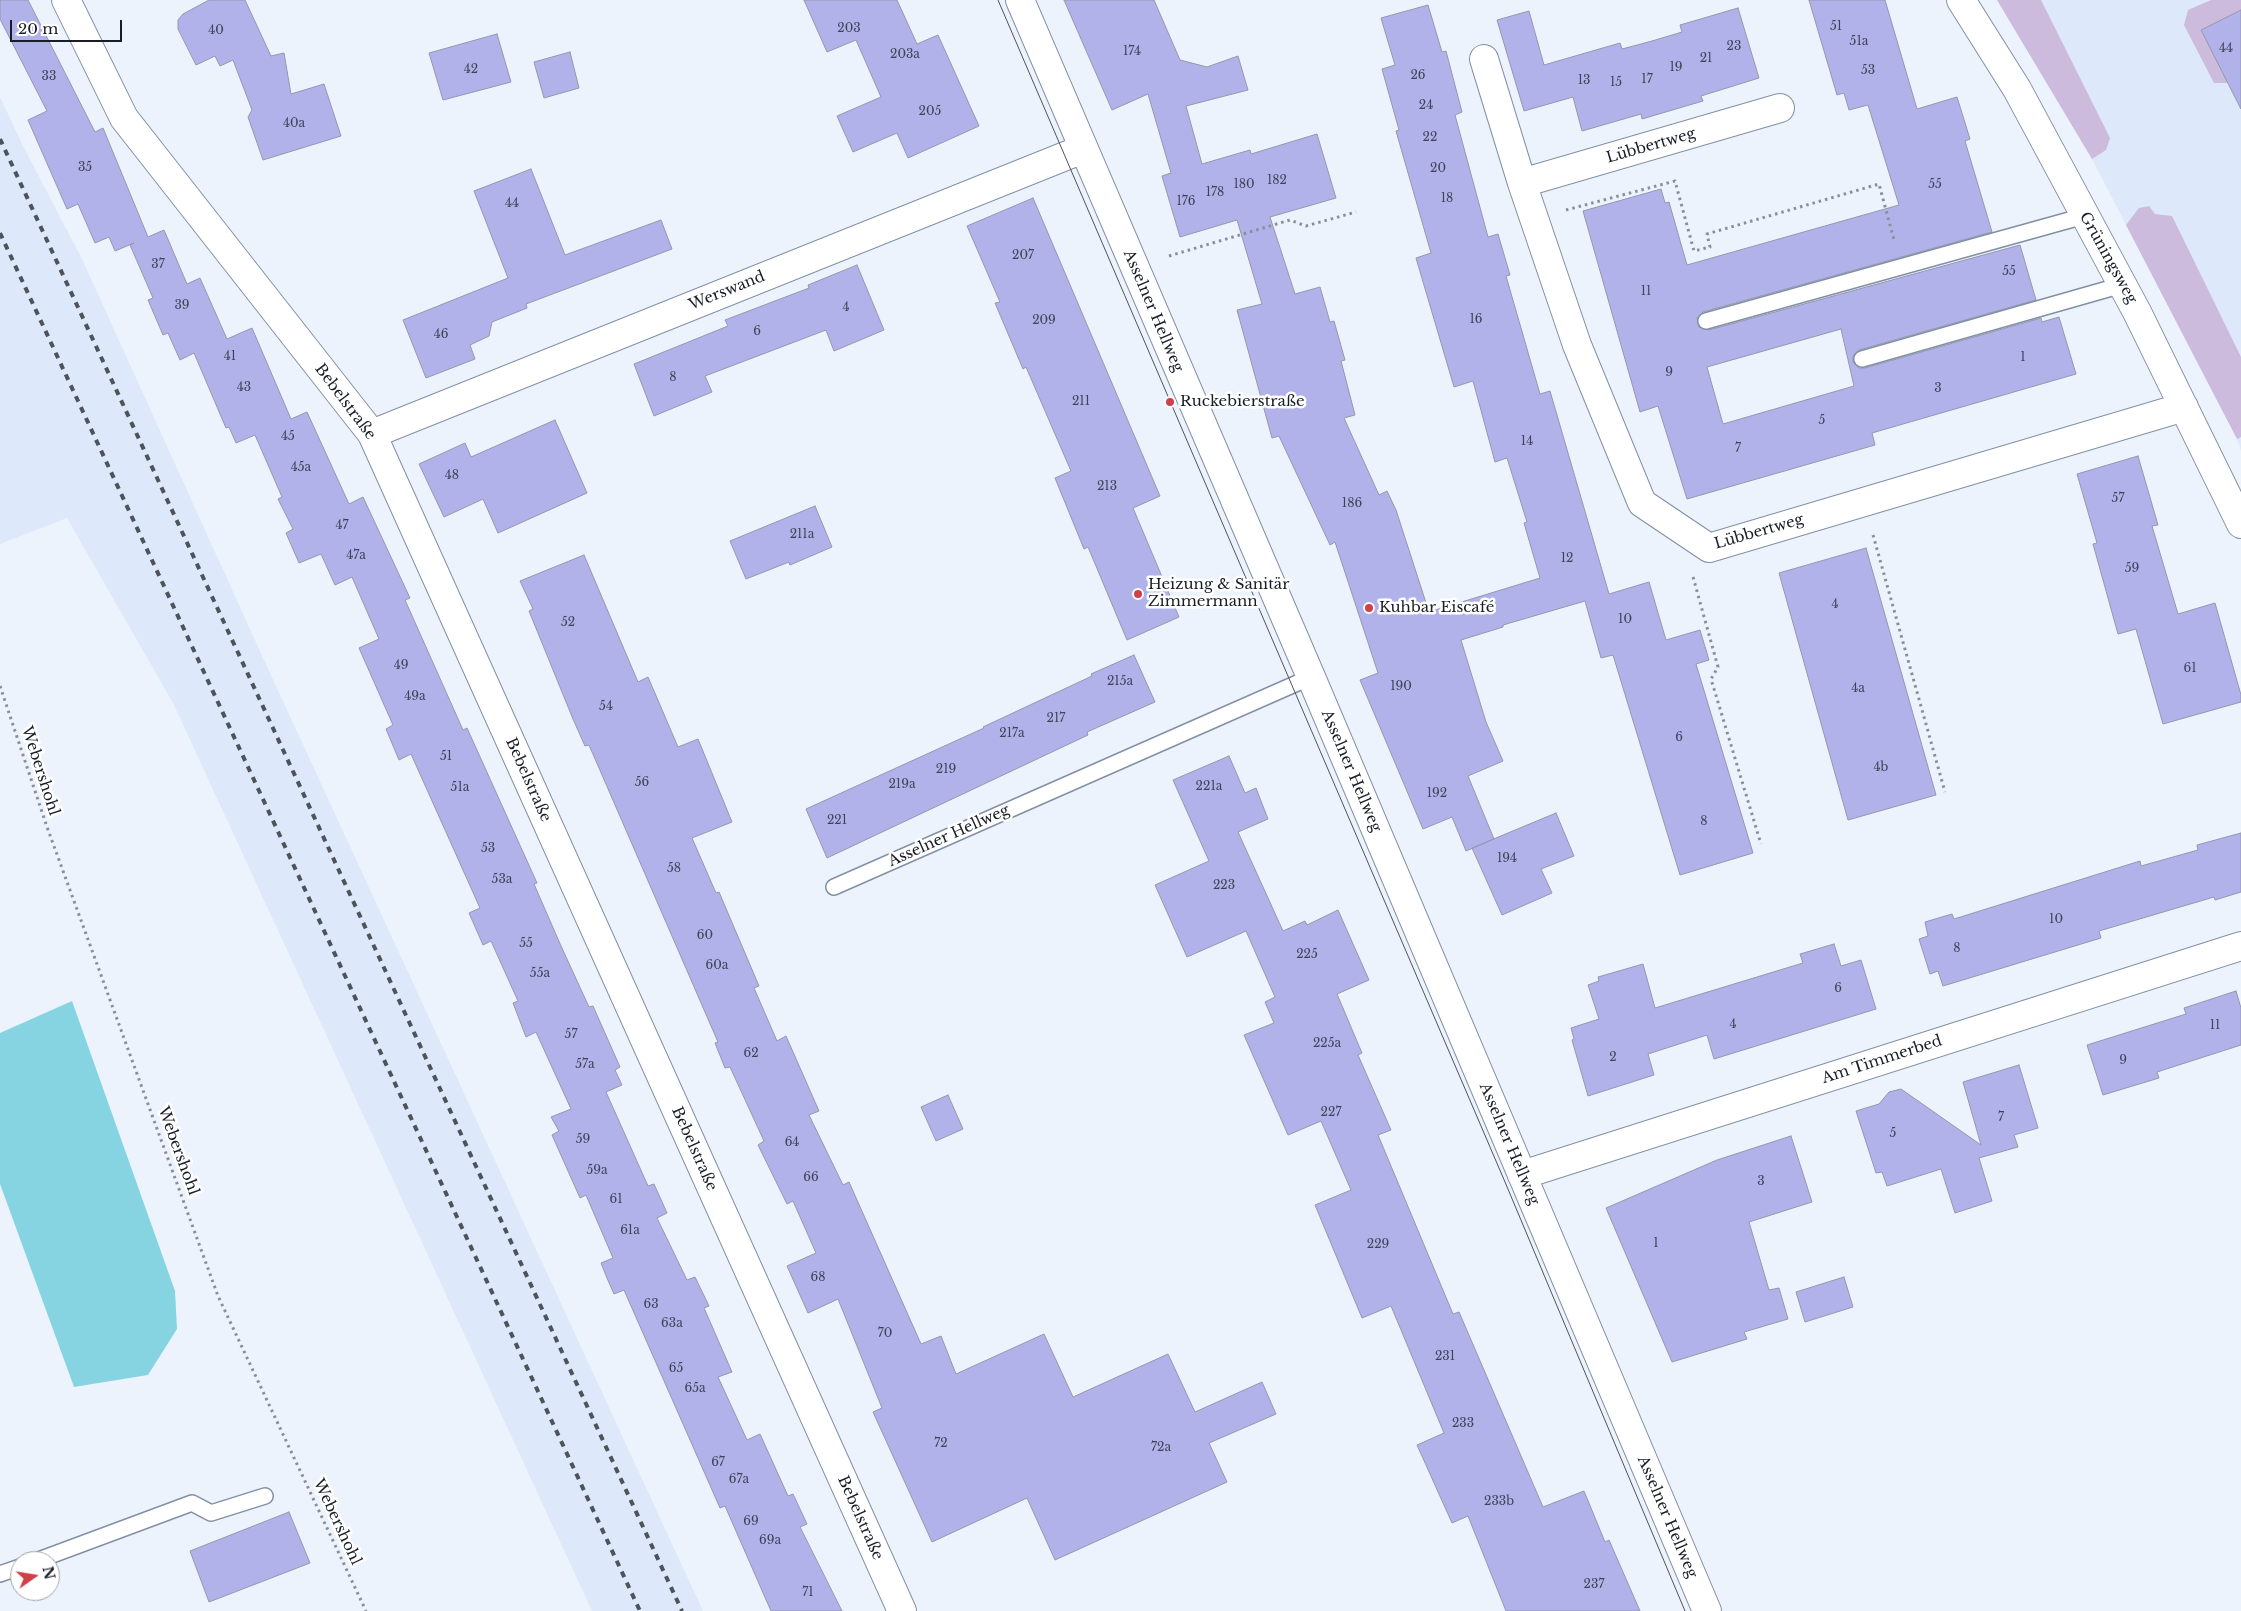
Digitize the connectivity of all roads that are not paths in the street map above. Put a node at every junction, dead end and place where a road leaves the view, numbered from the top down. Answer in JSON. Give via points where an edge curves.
{"nodes":[{"id":1,"x":66,"y":0,"type":"edge"},
{"id":2,"x":1020,"y":0,"type":"edge"},
{"id":3,"x":1961,"y":0,"type":"edge"},
{"id":4,"x":1484,"y":58,"type":"dead end"},
{"id":5,"x":1780,"y":108,"type":"dead end"},
{"id":6,"x":1083,"y":149,"type":"junction"},
{"id":7,"x":1522,"y":183,"type":"junction"},
{"id":8,"x":2084,"y":216,"type":"junction"},
{"id":9,"x":2122,"y":285,"type":"junction"},
{"id":10,"x":1706,"y":321,"type":"dead end"},
{"id":11,"x":1862,"y":359,"type":"dead end"},
{"id":12,"x":2184,"y":407,"type":"junction"},
{"id":13,"x":372,"y":434,"type":"junction"},
{"id":14,"x":2241,"y":524,"type":"edge"},
{"id":15,"x":1311,"y":677,"type":"junction"},
{"id":16,"x":834,"y":887,"type":"dead end"},
{"id":17,"x":2241,"y":946,"type":"edge"},
{"id":18,"x":1522,"y":1175,"type":"junction"},
{"id":19,"x":265,"y":1496,"type":"dead end"},
{"id":20,"x":60,"y":1552,"type":"edge"},
{"id":21,"x":902,"y":1611,"type":"edge"},
{"id":22,"x":1707,"y":1611,"type":"edge"}],
"edges":[{"from":1,"to":13,"type":"street","name":"Bebelstraße","via":[[124,118]]},
{"from":2,"to":6,"type":"street","name":"Asselner Hellweg"},
{"from":3,"to":8,"type":"street","name":"Grüningsweg","via":[[2017,89]]},
{"from":4,"to":7,"type":"street","name":"Lübbertweg"},
{"from":5,"to":7,"type":"street","name":"Lübbertweg"},
{"from":6,"to":13,"type":"street","name":"Werswand"},
{"from":6,"to":15,"type":"street","name":"Asselner Hellweg"},
{"from":7,"to":12,"type":"street","name":"Lübbertweg","via":[[1577,345],[1642,503],[1709,548]]},
{"from":8,"to":9,"type":"street","name":"Grüningsweg"},
{"from":8,"to":10,"type":"lane"},
{"from":9,"to":11,"type":"lane"},
{"from":9,"to":12,"type":"street","name":"Grüningsweg"},
{"from":12,"to":14,"type":"street","name":"Grüningsweg"},
{"from":13,"to":21,"type":"street","name":"Bebelstraße"},
{"from":15,"to":16,"type":"lane","name":"Asselner Hellweg"},
{"from":15,"to":18,"type":"street","name":"Asselner Hellweg"},
{"from":17,"to":18,"type":"street","name":"Am Timmerbed"},
{"from":18,"to":22,"type":"street","name":"Asselner Hellweg"},
{"from":19,"to":20,"type":"lane","via":[[211,1513],[192,1503]]}]}
